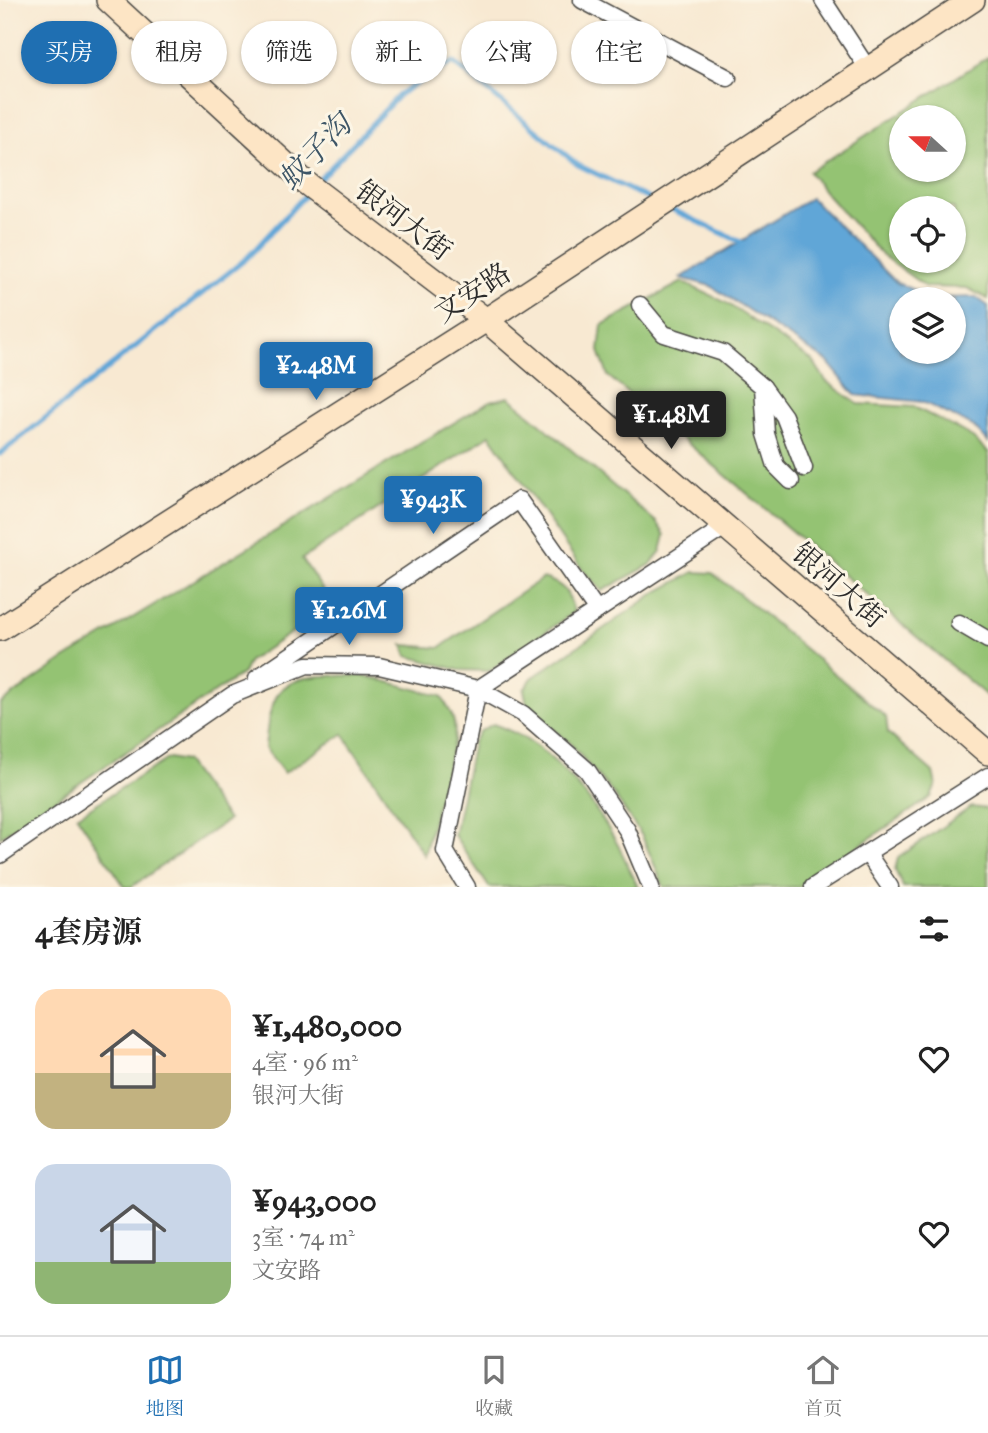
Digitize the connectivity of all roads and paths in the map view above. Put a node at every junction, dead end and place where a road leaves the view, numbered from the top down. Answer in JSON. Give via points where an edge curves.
{"nodes":[{"id":1,"x":108,"y":0,"type":"edge"},
{"id":2,"x":582,"y":0,"type":"edge"},
{"id":3,"x":823,"y":0,"type":"edge"},
{"id":4,"x":973,"y":0,"type":"edge"},
{"id":5,"x":867,"y":69,"type":"junction"},
{"id":6,"x":728,"y":78,"type":"dead end"},
{"id":7,"x":639,"y":304,"type":"dead end"},
{"id":8,"x":486,"y":320,"type":"junction"},
{"id":9,"x":763,"y":387,"type":"junction"},
{"id":10,"x":804,"y":468,"type":"dead end"},
{"id":11,"x":791,"y":481,"type":"dead end"},
{"id":12,"x":726,"y":527,"type":"junction"},
{"id":13,"x":597,"y":611,"type":"junction"},
{"id":14,"x":960,"y":623,"type":"dead end"},
{"id":15,"x":0,"y":629,"type":"edge"},
{"id":16,"x":988,"y":640,"type":"edge"},
{"id":17,"x":478,"y":690,"type":"junction"},
{"id":18,"x":232,"y":695,"type":"junction"},
{"id":19,"x":988,"y":753,"type":"edge"},
{"id":20,"x":988,"y":776,"type":"edge"},
{"id":21,"x":867,"y":853,"type":"junction"},
{"id":22,"x":0,"y":855,"type":"edge"},
{"id":23,"x":467,"y":887,"type":"edge"},
{"id":24,"x":651,"y":887,"type":"edge"},
{"id":25,"x":813,"y":887,"type":"edge"},
{"id":26,"x":890,"y":887,"type":"edge"}],
"edges":[{"from":1,"to":8,"type":"main road","name":"银河大街","via":[[312,187]]},
{"from":2,"to":6,"type":"street"},
{"from":3,"to":5,"type":"street"},
{"from":4,"to":5,"type":"main road","name":"文安路"},
{"from":5,"to":8,"type":"main road","name":"文安路"},
{"from":7,"to":9,"type":"street","via":[[664,334],[723,354]]},
{"from":8,"to":12,"type":"main road","name":"银河大街"},
{"from":8,"to":15,"type":"main road","name":"文安路"},
{"from":9,"to":10,"type":"street","via":[[784,416]]},
{"from":9,"to":11,"type":"street","via":[[766,435],[776,466]]},
{"from":12,"to":13,"type":"street"},
{"from":12,"to":19,"type":"main road","name":"银河大街"},
{"from":13,"to":17,"type":"street"},
{"from":13,"to":18,"type":"street","via":[[519,500]]},
{"from":14,"to":16,"type":"street"},
{"from":17,"to":18,"type":"street","via":[[379,666],[307,666]]},
{"from":17,"to":23,"type":"street","via":[[444,851]]},
{"from":17,"to":24,"type":"street","via":[[523,714],[587,770],[626,830]]},
{"from":18,"to":22,"type":"street"},
{"from":20,"to":21,"type":"street"},
{"from":21,"to":25,"type":"street"},
{"from":21,"to":26,"type":"street"}]}
